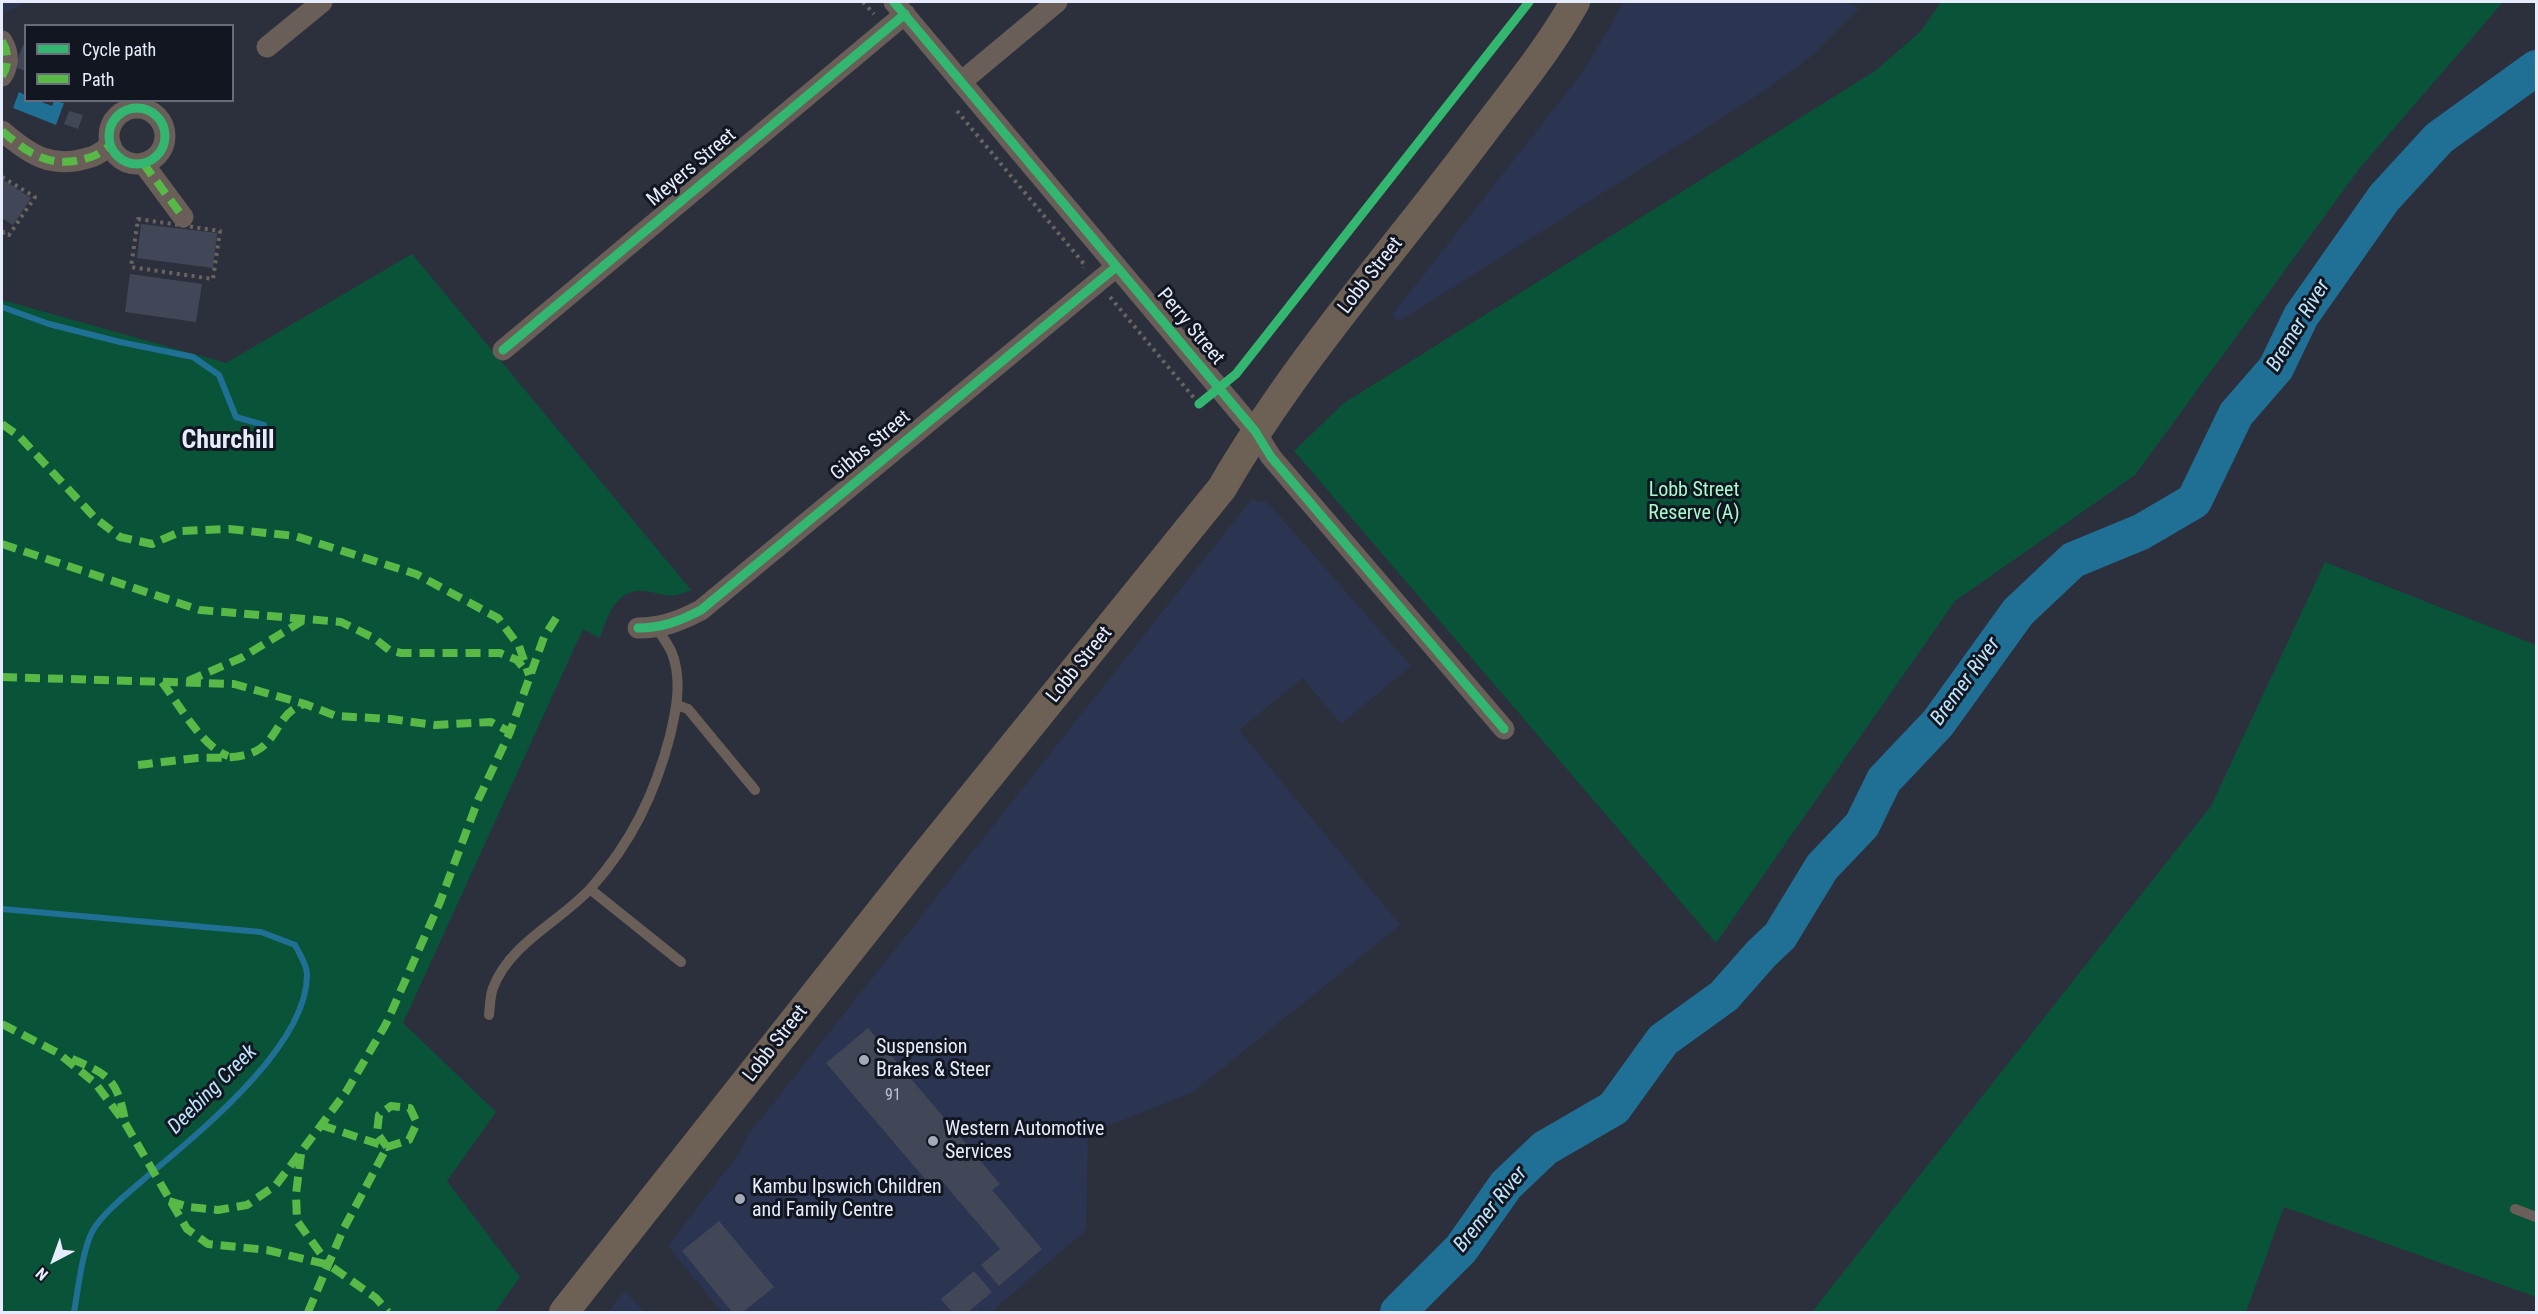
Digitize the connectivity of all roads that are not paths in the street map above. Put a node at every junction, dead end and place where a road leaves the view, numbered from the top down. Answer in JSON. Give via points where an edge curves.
{"nodes":[{"id":1,"x":322,"y":2,"type":"edge"},
{"id":2,"x":1057,"y":2,"type":"edge"},
{"id":3,"x":1573,"y":2,"type":"edge"},
{"id":4,"x":899,"y":8,"type":"edge"},
{"id":5,"x":2,"y":41,"type":"edge"},
{"id":6,"x":267,"y":47,"type":"dead end"},
{"id":7,"x":2,"y":76,"type":"edge"},
{"id":8,"x":961,"y":82,"type":"junction"},
{"id":9,"x":2,"y":131,"type":"edge"},
{"id":10,"x":111,"y":146,"type":"junction"},
{"id":11,"x":143,"y":163,"type":"junction"},
{"id":12,"x":183,"y":217,"type":"dead end"},
{"id":13,"x":1116,"y":267,"type":"junction"},
{"id":14,"x":502,"y":350,"type":"dead end"},
{"id":15,"x":1255,"y":431,"type":"junction"},
{"id":16,"x":647,"y":628,"type":"joint"},
{"id":17,"x":677,"y":705,"type":"junction"},
{"id":18,"x":1504,"y":729,"type":"dead end"},
{"id":19,"x":755,"y":790,"type":"dead end"},
{"id":20,"x":590,"y":889,"type":"junction"},
{"id":21,"x":681,"y":962,"type":"dead end"},
{"id":22,"x":489,"y":1014,"type":"dead end"},
{"id":23,"x":2515,"y":1209,"type":"dead end"},
{"id":24,"x":2536,"y":1217,"type":"edge"},
{"id":25,"x":564,"y":1312,"type":"edge"}],
"edges":[{"from":1,"to":6,"type":"street"},
{"from":2,"to":8,"type":"street"},
{"from":3,"to":15,"type":"main road","name":"Lobb Street","via":[[1513,93],[1310,353]]},
{"from":4,"to":8,"type":"street","name":"Perry Street"},
{"from":4,"to":14,"type":"street","name":"Meyers Street","via":[[887,30]]},
{"from":5,"to":7,"type":"street","via":[[8,54]]},
{"from":8,"to":13,"type":"street","name":"Perry Street"},
{"from":9,"to":10,"type":"street","via":[[25,151],[59,162],[93,157]]},
{"from":10,"to":11,"type":"street","via":[[124,161]]},
{"from":10,"to":11,"type":"street","via":[[109,135],[115,117],[132,108],[151,111],[163,126],[164,145]]},
{"from":11,"to":12,"type":"street"},
{"from":13,"to":15,"type":"street","name":"Perry Street"},
{"from":13,"to":16,"type":"street","name":"Gibbs Street","via":[[701,610],[681,620]]},
{"from":15,"to":18,"type":"street","name":"Perry Street","via":[[1271,457]]},
{"from":15,"to":25,"type":"main road","name":"Lobb Street","via":[[1222,488]]},
{"from":16,"to":17,"type":"lane","via":[[673,656]]},
{"from":17,"to":19,"type":"lane","via":[[688,709]]},
{"from":17,"to":20,"type":"lane","via":[[662,768],[649,801],[625,844]]},
{"from":20,"to":21,"type":"lane"},
{"from":20,"to":22,"type":"lane","via":[[510,961],[492,991]]},
{"from":23,"to":24,"type":"lane"}]}
